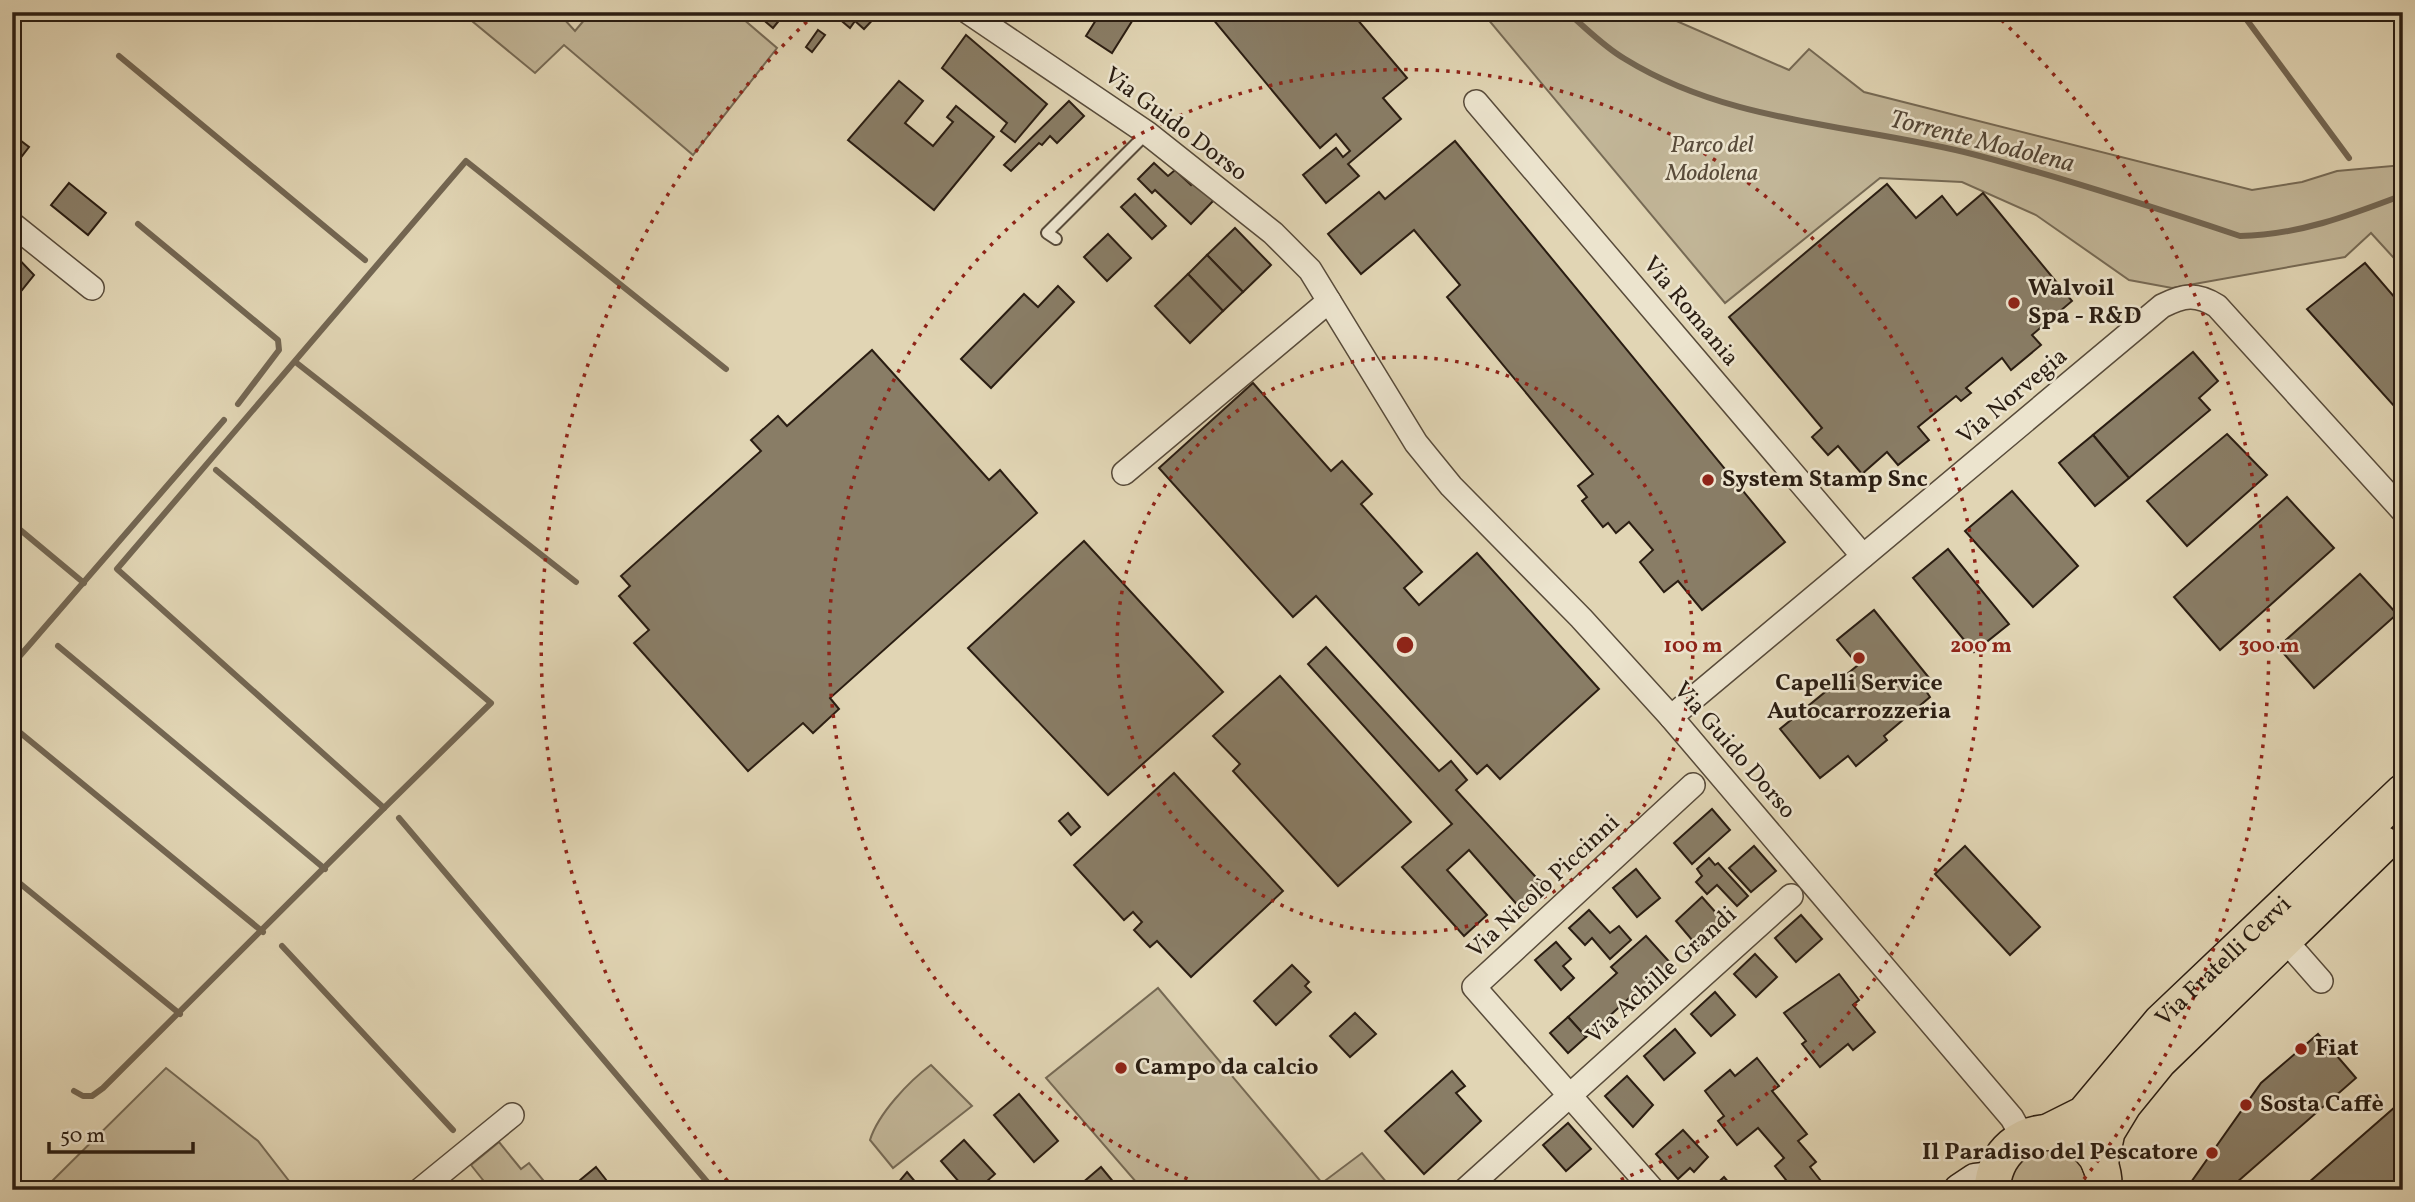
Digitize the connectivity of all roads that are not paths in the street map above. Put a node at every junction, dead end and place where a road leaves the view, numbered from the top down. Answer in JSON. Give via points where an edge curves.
{"nodes":[{"id":1,"x":968,"y":12,"type":"edge"},
{"id":2,"x":1476,"y":102,"type":"dead end"},
{"id":3,"x":1147,"y":134,"type":"junction"},
{"id":4,"x":12,"y":224,"type":"edge"},
{"id":5,"x":1056,"y":239,"type":"dead end"},
{"id":6,"x":92,"y":288,"type":"dead end"},
{"id":7,"x":1329,"y":301,"type":"junction"},
{"id":8,"x":1124,"y":473,"type":"dead end"},
{"id":9,"x":2403,"y":511,"type":"edge"},
{"id":10,"x":1863,"y":556,"type":"junction"},
{"id":11,"x":1671,"y":717,"type":"junction"},
{"id":12,"x":1693,"y":785,"type":"dead end"},
{"id":13,"x":2403,"y":792,"type":"edge"},
{"id":14,"x":2403,"y":824,"type":"edge"},
{"id":15,"x":1791,"y":896,"type":"dead end"},
{"id":16,"x":2285,"y":940,"type":"junction"},
{"id":17,"x":2321,"y":981,"type":"dead end"},
{"id":18,"x":1568,"y":1095,"type":"junction"},
{"id":19,"x":512,"y":1115,"type":"dead end"},
{"id":20,"x":2036,"y":1134,"type":"junction"},
{"id":21,"x":2104,"y":1182,"type":"edge"},
{"id":22,"x":1992,"y":1184,"type":"edge"},
{"id":23,"x":421,"y":1190,"type":"edge"},
{"id":24,"x":1465,"y":1190,"type":"edge"},
{"id":25,"x":1653,"y":1190,"type":"edge"},
{"id":26,"x":1960,"y":1190,"type":"edge"}],
"edges":[{"from":1,"to":3,"type":"street","name":"Via Guido Dorso"},
{"from":2,"to":10,"type":"street","name":"Via Romania"},
{"from":3,"to":5,"type":"lane","via":[[1047,233]]},
{"from":3,"to":7,"type":"street","name":"Via Guido Dorso","via":[[1273,233],[1310,270]]},
{"from":4,"to":6,"type":"street"},
{"from":7,"to":8,"type":"street"},
{"from":7,"to":11,"type":"street","name":"Via Guido Dorso","via":[[1433,464]]},
{"from":9,"to":10,"type":"street","name":"Via Norvegia","via":[[2217,306],[2202,296],[2181,296],[2162,306]]},
{"from":10,"to":11,"type":"street","name":"Via Norvegia"},
{"from":11,"to":20,"type":"street","name":"Via Guido Dorso","via":[[2012,1118]]},
{"from":12,"to":18,"type":"street","name":"Via Nicolò Piccinni","via":[[1474,987]]},
{"from":13,"to":20,"type":"main road","name":"Via Fratelli Cervi","via":[[2161,1022],[2084,1114]]},
{"from":14,"to":16,"type":"main road","name":"Via Fratelli Cervi"},
{"from":15,"to":18,"type":"street","name":"Via Achille Grandi"},
{"from":16,"to":17,"type":"street"},
{"from":16,"to":21,"type":"main road","name":"Via Fratelli Cervi","via":[[2159,1061],[2124,1104],[2108,1132]]},
{"from":18,"to":24,"type":"street"},
{"from":18,"to":25,"type":"street","name":"Via Nicolò Piccinni"},
{"from":19,"to":23,"type":"street"},
{"from":20,"to":21,"type":"main road","via":[[2077,1139],[2090,1150]]},
{"from":20,"to":22,"type":"main road","via":[[2009,1147]]},
{"from":22,"to":26,"type":"main road","via":[[1975,1180]]}]}
